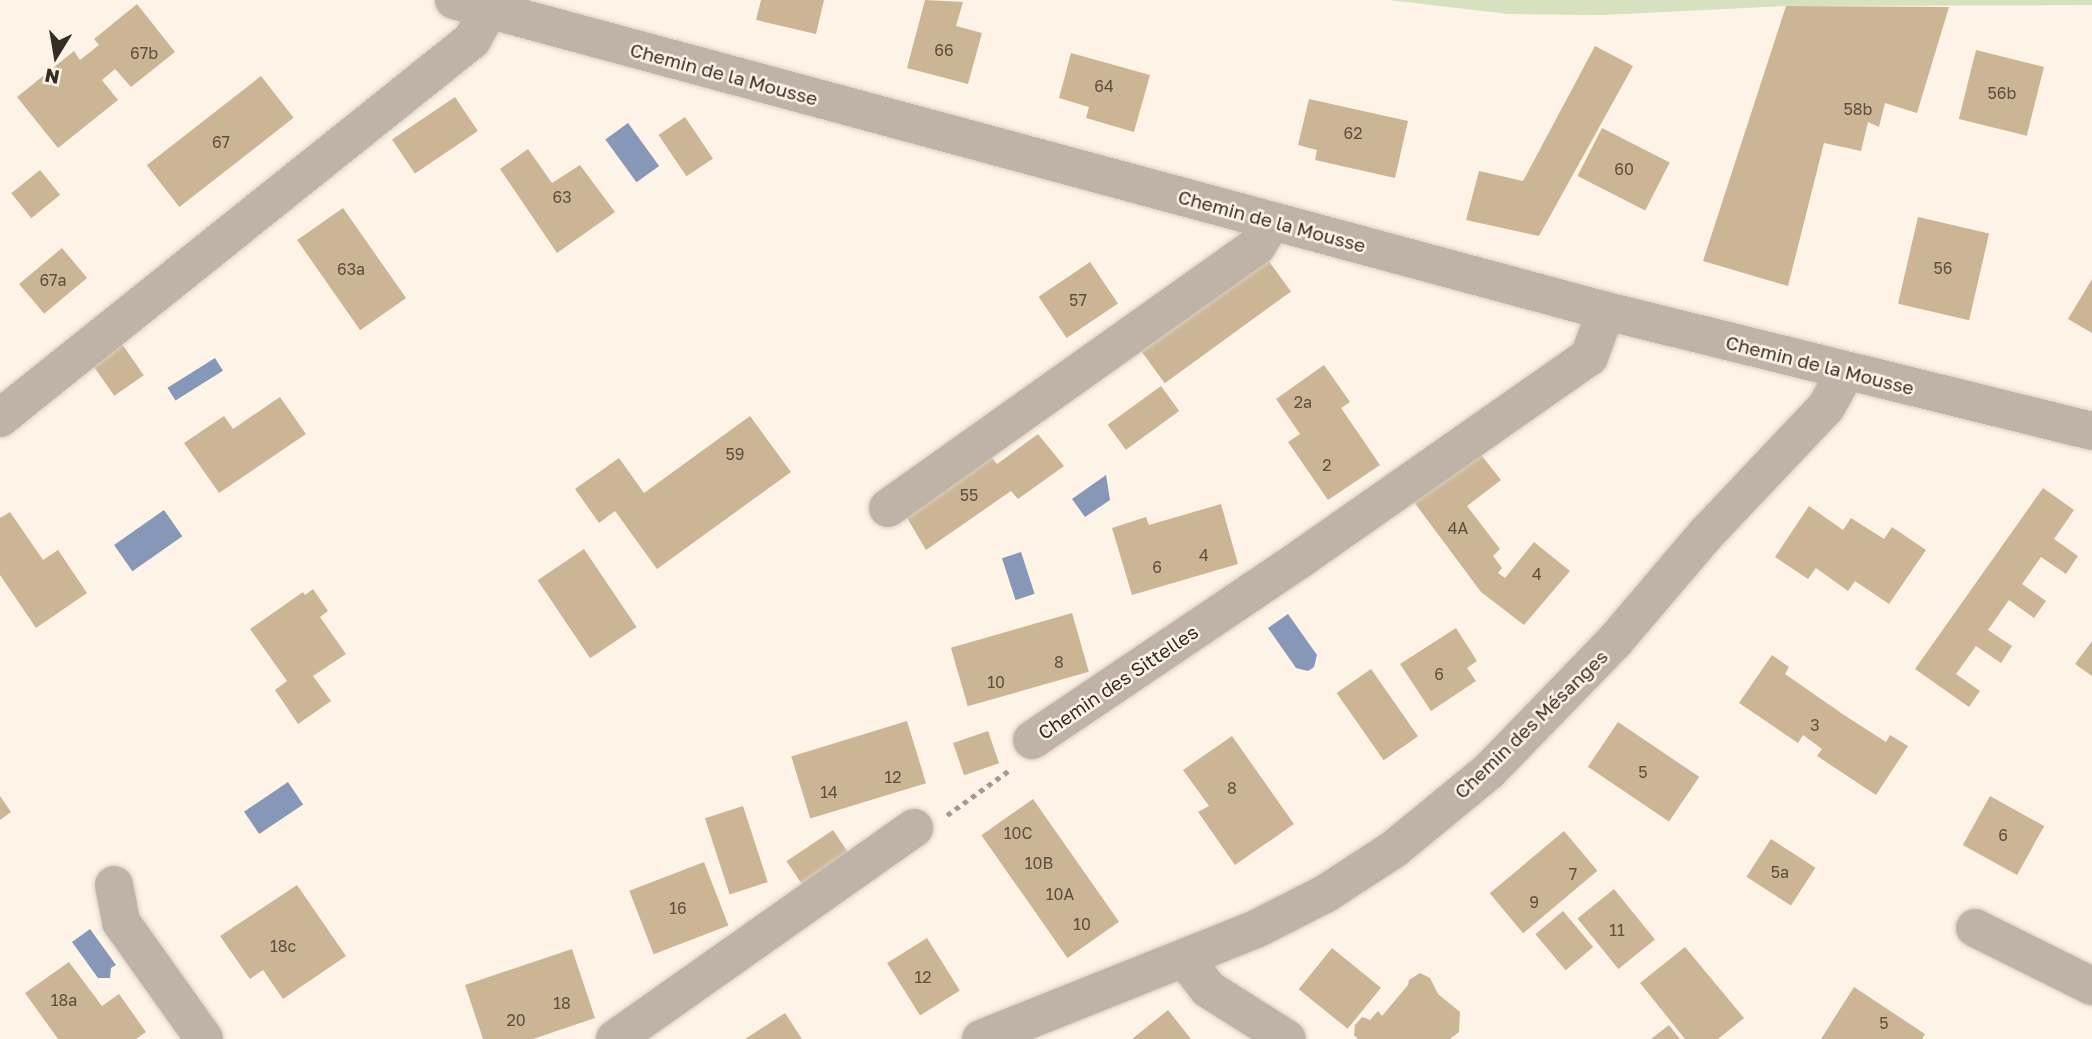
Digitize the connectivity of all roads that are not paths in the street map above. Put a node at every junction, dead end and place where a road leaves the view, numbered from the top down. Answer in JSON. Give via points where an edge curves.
{"nodes":[{"id":1,"x":472,"y":4,"type":"edge"},
{"id":2,"x":1272,"y":221,"type":"junction"},
{"id":3,"x":1606,"y":311,"type":"junction"},
{"id":4,"x":1830,"y":368,"type":"junction"},
{"id":5,"x":0,"y":418,"type":"edge"},
{"id":6,"x":2092,"y":431,"type":"edge"},
{"id":7,"x":888,"y":508,"type":"dead end"},
{"id":8,"x":1032,"y":740,"type":"road end"},
{"id":9,"x":914,"y":828,"type":"road end"},
{"id":10,"x":114,"y":885,"type":"dead end"},
{"id":11,"x":1975,"y":928,"type":"dead end"},
{"id":12,"x":1184,"y":958,"type":"junction"},
{"id":13,"x":2092,"y":986,"type":"edge"},
{"id":14,"x":204,"y":1039,"type":"edge"},
{"id":15,"x":615,"y":1039,"type":"edge"},
{"id":16,"x":981,"y":1039,"type":"edge"},
{"id":17,"x":1287,"y":1039,"type":"edge"}],
"edges":[{"from":1,"to":2,"type":"street","name":"Chemin de la Mousse"},
{"from":1,"to":5,"type":"street","via":[[472,40]]},
{"from":2,"to":3,"type":"street","name":"Chemin de la Mousse"},
{"from":2,"to":7,"type":"street","via":[[1256,246]]},
{"from":3,"to":4,"type":"street","name":"Chemin de la Mousse"},
{"from":3,"to":8,"type":"street","name":"Chemin des Sittelles","via":[[1588,357]]},
{"from":4,"to":6,"type":"street","name":"Chemin de la Mousse"},
{"from":4,"to":12,"type":"street","name":"Chemin des Mésanges","via":[[1826,407],[1706,534],[1614,642],[1489,771],[1394,849],[1325,894]]},
{"from":9,"to":15,"type":"street"},
{"from":10,"to":14,"type":"street","via":[[121,922]]},
{"from":11,"to":13,"type":"street"},
{"from":12,"to":16,"type":"street","name":"Chemin des Mésanges"},
{"from":12,"to":17,"type":"street","via":[[1208,989]]}]}
